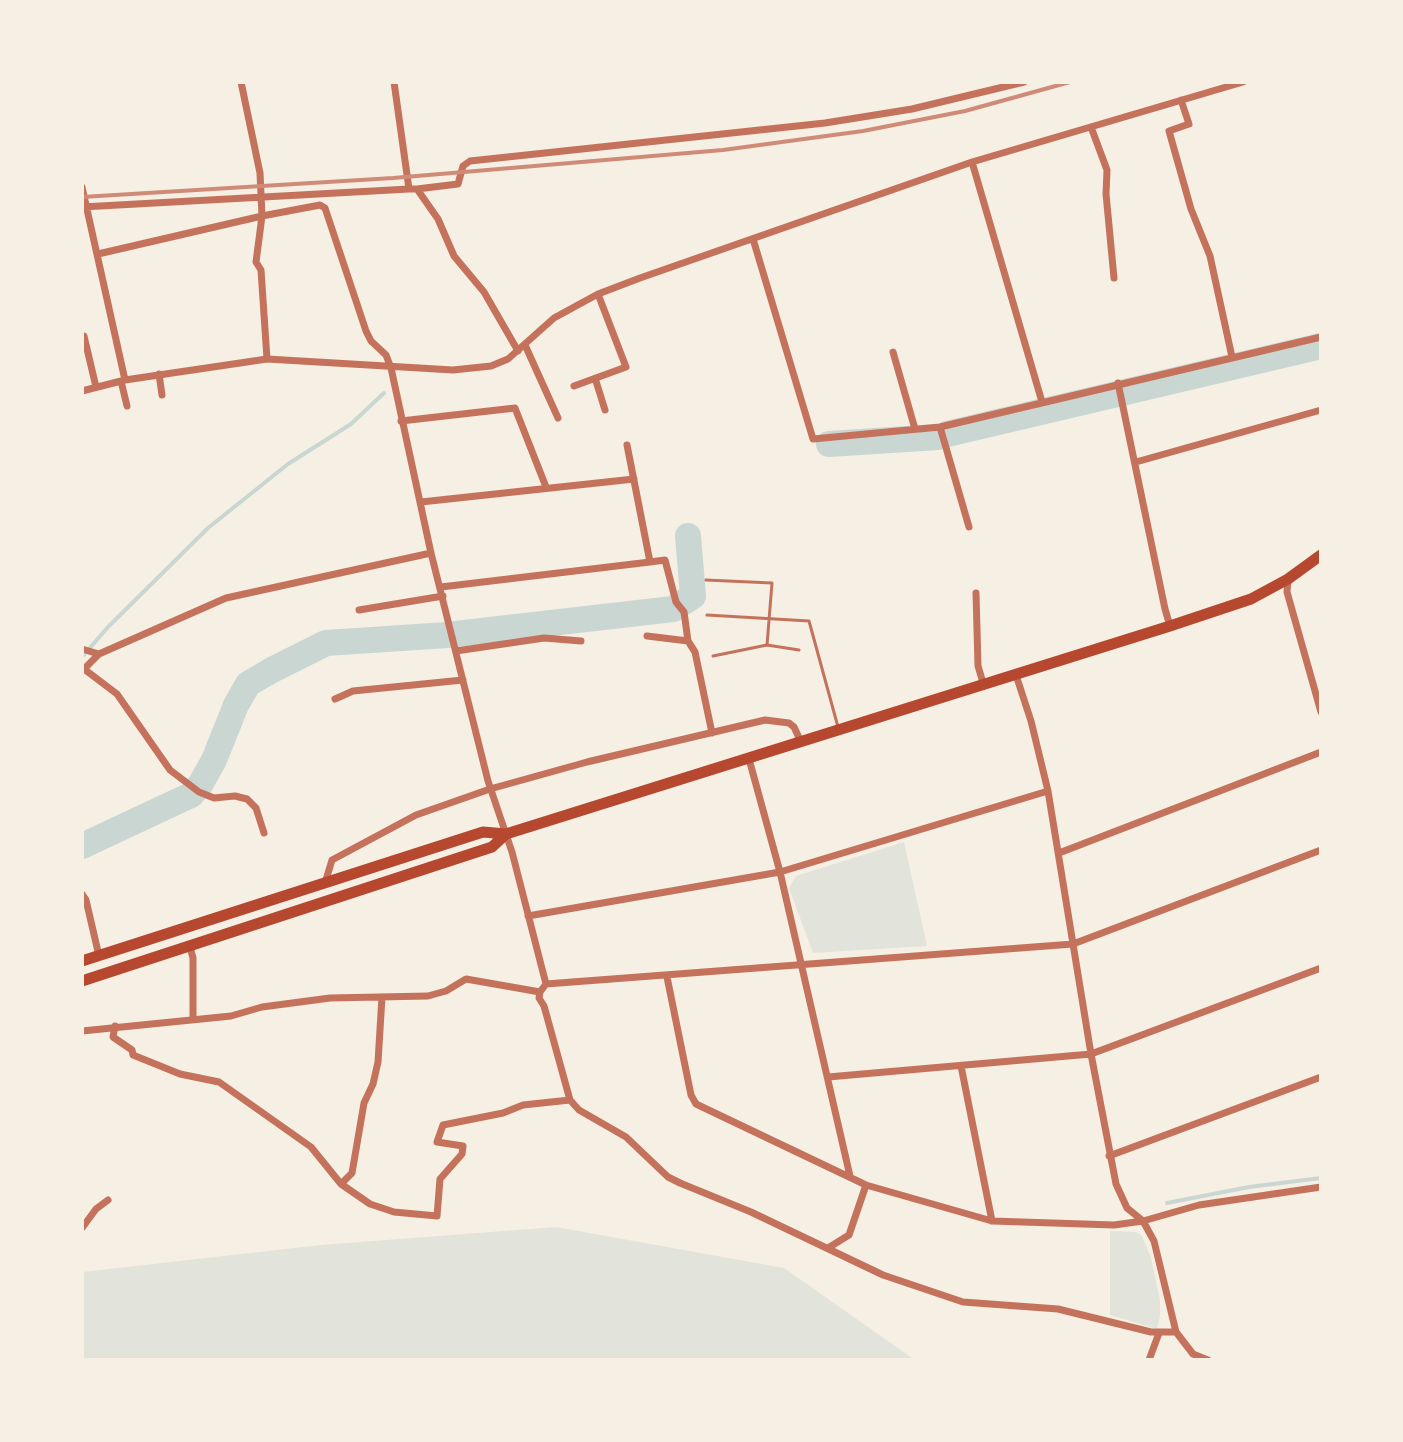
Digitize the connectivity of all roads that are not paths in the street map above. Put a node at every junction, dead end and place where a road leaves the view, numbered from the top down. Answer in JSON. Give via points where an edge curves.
{"nodes":[{"id":1,"x":241,"y":82,"type":"edge"},
{"id":2,"x":394,"y":82,"type":"edge"},
{"id":3,"x":1024,"y":82,"type":"edge"},
{"id":4,"x":1243,"y":82,"type":"edge"},
{"id":5,"x":1181,"y":100,"type":"junction"},
{"id":6,"x":1091,"y":127,"type":"junction"},
{"id":7,"x":972,"y":162,"type":"junction"},
{"id":8,"x":82,"y":187,"type":"edge"},
{"id":9,"x":413,"y":189,"type":"junction"},
{"id":10,"x":262,"y":197,"type":"junction"},
{"id":11,"x":84,"y":207,"type":"edge"},
{"id":12,"x":262,"y":216,"type":"junction"},
{"id":13,"x":753,"y":239,"type":"junction"},
{"id":14,"x":98,"y":254,"type":"junction"},
{"id":15,"x":1114,"y":278,"type":"dead end"},
{"id":16,"x":598,"y":294,"type":"junction"},
{"id":17,"x":84,"y":336,"type":"edge"},
{"id":18,"x":1321,"y":337,"type":"edge"},
{"id":19,"x":525,"y":345,"type":"junction"},
{"id":20,"x":518,"y":351,"type":"junction"},
{"id":21,"x":893,"y":352,"type":"dead end"},
{"id":22,"x":1232,"y":357,"type":"junction"},
{"id":23,"x":267,"y":359,"type":"junction"},
{"id":24,"x":391,"y":368,"type":"junction"},
{"id":25,"x":159,"y":374,"type":"junction"},
{"id":26,"x":595,"y":378,"type":"junction"},
{"id":27,"x":123,"y":380,"type":"junction"},
{"id":28,"x":574,"y":386,"type":"dead end"},
{"id":29,"x":96,"y":387,"type":"junction"},
{"id":30,"x":82,"y":391,"type":"edge"},
{"id":31,"x":1120,"y":391,"type":"junction"},
{"id":32,"x":162,"y":395,"type":"dead end"},
{"id":33,"x":1042,"y":402,"type":"junction"},
{"id":34,"x":127,"y":406,"type":"dead end"},
{"id":35,"x":605,"y":410,"type":"dead end"},
{"id":36,"x":1321,"y":410,"type":"edge"},
{"id":37,"x":558,"y":418,"type":"dead end"},
{"id":38,"x":401,"y":421,"type":"junction"},
{"id":39,"x":940,"y":427,"type":"junction"},
{"id":40,"x":915,"y":429,"type":"junction"},
{"id":41,"x":627,"y":445,"type":"dead end"},
{"id":42,"x":1136,"y":462,"type":"junction"},
{"id":43,"x":634,"y":479,"type":"junction"},
{"id":44,"x":546,"y":487,"type":"junction"},
{"id":45,"x":421,"y":502,"type":"junction"},
{"id":46,"x":969,"y":527,"type":"dead end"},
{"id":47,"x":431,"y":553,"type":"junction"},
{"id":48,"x":1321,"y":555,"type":"edge"},
{"id":49,"x":650,"y":562,"type":"junction"},
{"id":50,"x":1288,"y":579,"type":"junction"},
{"id":51,"x":706,"y":580,"type":"dead end"},
{"id":52,"x":442,"y":592,"type":"junction"},
{"id":53,"x":976,"y":593,"type":"dead end"},
{"id":54,"x":359,"y":610,"type":"dead end"},
{"id":55,"x":707,"y":615,"type":"dead end"},
{"id":56,"x":771,"y":617,"type":"junction"},
{"id":57,"x":1170,"y":626,"type":"junction"},
{"id":58,"x":647,"y":636,"type":"dead end"},
{"id":59,"x":581,"y":641,"type":"dead end"},
{"id":60,"x":688,"y":641,"type":"junction"},
{"id":61,"x":767,"y":645,"type":"junction"},
{"id":62,"x":82,"y":649,"type":"edge"},
{"id":63,"x":799,"y":650,"type":"dead end"},
{"id":64,"x":456,"y":651,"type":"junction"},
{"id":65,"x":96,"y":653,"type":"junction"},
{"id":66,"x":713,"y":656,"type":"dead end"},
{"id":67,"x":83,"y":670,"type":"edge"},
{"id":68,"x":1016,"y":675,"type":"junction"},
{"id":69,"x":463,"y":680,"type":"junction"},
{"id":70,"x":984,"y":686,"type":"junction"},
{"id":71,"x":1319,"y":698,"type":"edge"},
{"id":72,"x":335,"y":699,"type":"dead end"},
{"id":73,"x":1321,"y":712,"type":"edge"},
{"id":74,"x":839,"y":730,"type":"junction"},
{"id":75,"x":712,"y":733,"type":"junction"},
{"id":76,"x":802,"y":742,"type":"junction"},
{"id":77,"x":1321,"y":752,"type":"edge"},
{"id":78,"x":749,"y":759,"type":"junction"},
{"id":79,"x":490,"y":789,"type":"junction"},
{"id":80,"x":1048,"y":791,"type":"junction"},
{"id":81,"x":264,"y":833,"type":"dead end"},
{"id":82,"x":506,"y":834,"type":"junction"},
{"id":83,"x":1321,"y":850,"type":"edge"},
{"id":84,"x":1059,"y":853,"type":"junction"},
{"id":85,"x":780,"y":872,"type":"junction"},
{"id":86,"x":325,"y":883,"type":"junction"},
{"id":87,"x":82,"y":894,"type":"edge"},
{"id":88,"x":528,"y":916,"type":"junction"},
{"id":89,"x":1073,"y":944,"type":"junction"},
{"id":90,"x":190,"y":947,"type":"junction"},
{"id":91,"x":99,"y":956,"type":"junction"},
{"id":92,"x":82,"y":961,"type":"edge"},
{"id":93,"x":802,"y":966,"type":"junction"},
{"id":94,"x":1321,"y":968,"type":"edge"},
{"id":95,"x":667,"y":977,"type":"junction"},
{"id":96,"x":82,"y":981,"type":"edge"},
{"id":97,"x":546,"y":984,"type":"junction"},
{"id":98,"x":540,"y":992,"type":"junction"},
{"id":99,"x":382,"y":997,"type":"junction"},
{"id":100,"x":193,"y":1019,"type":"junction"},
{"id":101,"x":115,"y":1026,"type":"junction"},
{"id":102,"x":82,"y":1031,"type":"edge"},
{"id":103,"x":1091,"y":1054,"type":"junction"},
{"id":104,"x":961,"y":1066,"type":"junction"},
{"id":105,"x":828,"y":1077,"type":"junction"},
{"id":106,"x":1321,"y":1077,"type":"edge"},
{"id":107,"x":570,"y":1100,"type":"junction"},
{"id":108,"x":1109,"y":1156,"type":"junction"},
{"id":109,"x":850,"y":1176,"type":"junction"},
{"id":110,"x":341,"y":1184,"type":"junction"},
{"id":111,"x":866,"y":1185,"type":"junction"},
{"id":112,"x":1321,"y":1187,"type":"edge"},
{"id":113,"x":108,"y":1200,"type":"dead end"},
{"id":114,"x":992,"y":1221,"type":"junction"},
{"id":115,"x":1143,"y":1221,"type":"junction"},
{"id":116,"x":82,"y":1228,"type":"edge"},
{"id":117,"x":828,"y":1248,"type":"junction"},
{"id":118,"x":1176,"y":1332,"type":"junction"},
{"id":119,"x":1159,"y":1333,"type":"junction"},
{"id":120,"x":1194,"y":1357,"type":"edge"},
{"id":121,"x":1149,"y":1360,"type":"edge"},
{"id":122,"x":1208,"y":1360,"type":"edge"}],
"edges":[{"from":1,"to":10,"type":"street"},
{"from":2,"to":9,"type":"street"},
{"from":3,"to":9,"type":"street","via":[[825,123],[470,161],[458,184]]},
{"from":4,"to":5,"type":"street"},
{"from":5,"to":6,"type":"street"},
{"from":5,"to":22,"type":"street","via":[[1189,124],[1169,131],[1210,256]]},
{"from":6,"to":7,"type":"street"},
{"from":6,"to":15,"type":"street","via":[[1107,170]]},
{"from":7,"to":13,"type":"street"},
{"from":7,"to":33,"type":"street"},
{"from":8,"to":11,"type":"street"},
{"from":9,"to":10,"type":"street"},
{"from":9,"to":20,"type":"street","via":[[438,219],[454,256],[484,292]]},
{"from":10,"to":11,"type":"street"},
{"from":10,"to":12,"type":"street"},
{"from":11,"to":14,"type":"street"},
{"from":12,"to":14,"type":"street"},
{"from":12,"to":23,"type":"street","via":[[255,257],[261,270]]},
{"from":12,"to":24,"type":"street","via":[[325,208],[366,331]]},
{"from":13,"to":16,"type":"street"},
{"from":13,"to":40,"type":"street","via":[[813,439]]},
{"from":14,"to":27,"type":"street"},
{"from":16,"to":19,"type":"street","via":[[554,318]]},
{"from":16,"to":26,"type":"street","via":[[626,367]]},
{"from":17,"to":29,"type":"street"},
{"from":18,"to":22,"type":"street"},
{"from":19,"to":20,"type":"street"},
{"from":19,"to":37,"type":"street"},
{"from":20,"to":24,"type":"street","via":[[501,362],[473,368]]},
{"from":21,"to":40,"type":"street"},
{"from":22,"to":31,"type":"street"},
{"from":23,"to":24,"type":"street"},
{"from":23,"to":25,"type":"street"},
{"from":24,"to":38,"type":"street"},
{"from":25,"to":27,"type":"street"},
{"from":25,"to":32,"type":"street"},
{"from":26,"to":28,"type":"street"},
{"from":26,"to":35,"type":"street"},
{"from":27,"to":29,"type":"street"},
{"from":27,"to":34,"type":"street"},
{"from":29,"to":30,"type":"street"},
{"from":31,"to":33,"type":"street"},
{"from":31,"to":42,"type":"street"},
{"from":33,"to":39,"type":"street"},
{"from":36,"to":42,"type":"street"},
{"from":38,"to":44,"type":"street","via":[[515,408]]},
{"from":38,"to":45,"type":"street"},
{"from":39,"to":40,"type":"street"},
{"from":39,"to":46,"type":"street"},
{"from":41,"to":43,"type":"street"},
{"from":42,"to":57,"type":"street"},
{"from":43,"to":44,"type":"street"},
{"from":43,"to":49,"type":"street"},
{"from":44,"to":45,"type":"street"},
{"from":45,"to":47,"type":"street"},
{"from":47,"to":52,"type":"street"},
{"from":47,"to":65,"type":"street","via":[[226,598]]},
{"from":48,"to":50,"type":"highway"},
{"from":49,"to":52,"type":"street"},
{"from":49,"to":60,"type":"street","via":[[665,560],[676,602],[684,612]]},
{"from":50,"to":57,"type":"highway","via":[[1251,599]]},
{"from":50,"to":71,"type":"street","via":[[1287,592]]},
{"from":51,"to":56,"type":"lane","via":[[772,583]]},
{"from":52,"to":54,"type":"street"},
{"from":52,"to":64,"type":"street"},
{"from":53,"to":70,"type":"street","via":[[978,666]]},
{"from":55,"to":56,"type":"lane"},
{"from":56,"to":61,"type":"lane"},
{"from":56,"to":74,"type":"lane","via":[[809,621]]},
{"from":57,"to":68,"type":"highway"},
{"from":58,"to":60,"type":"street"},
{"from":59,"to":64,"type":"street","via":[[544,638]]},
{"from":60,"to":75,"type":"street"},
{"from":61,"to":63,"type":"lane"},
{"from":61,"to":66,"type":"lane"},
{"from":62,"to":65,"type":"street"},
{"from":64,"to":69,"type":"street"},
{"from":65,"to":67,"type":"street"},
{"from":67,"to":81,"type":"street","via":[[117,694],[170,770],[214,798],[247,799],[256,808]]},
{"from":68,"to":70,"type":"highway"},
{"from":68,"to":80,"type":"street"},
{"from":69,"to":72,"type":"street","via":[[353,691]]},
{"from":69,"to":79,"type":"street"},
{"from":70,"to":74,"type":"highway"},
{"from":71,"to":73,"type":"street"},
{"from":74,"to":76,"type":"highway"},
{"from":75,"to":76,"type":"street","via":[[771,719],[789,723]]},
{"from":75,"to":79,"type":"street"},
{"from":76,"to":78,"type":"highway"},
{"from":77,"to":84,"type":"street"},
{"from":78,"to":82,"type":"highway"},
{"from":78,"to":85,"type":"street"},
{"from":79,"to":82,"type":"street"},
{"from":79,"to":86,"type":"street","via":[[416,815],[332,860]]},
{"from":80,"to":84,"type":"street"},
{"from":80,"to":85,"type":"street"},
{"from":82,"to":86,"type":"highway","via":[[483,832]]},
{"from":82,"to":88,"type":"street"},
{"from":82,"to":90,"type":"highway","via":[[492,847]]},
{"from":83,"to":89,"type":"street"},
{"from":84,"to":89,"type":"street"},
{"from":85,"to":88,"type":"street"},
{"from":85,"to":93,"type":"street"},
{"from":86,"to":91,"type":"highway"},
{"from":87,"to":91,"type":"street"},
{"from":88,"to":97,"type":"street"},
{"from":89,"to":93,"type":"street"},
{"from":89,"to":103,"type":"street"},
{"from":90,"to":96,"type":"highway"},
{"from":90,"to":100,"type":"street"},
{"from":91,"to":92,"type":"highway"},
{"from":93,"to":95,"type":"street"},
{"from":93,"to":105,"type":"street"},
{"from":94,"to":103,"type":"street"},
{"from":95,"to":97,"type":"street"},
{"from":95,"to":109,"type":"street","via":[[696,1104]]},
{"from":97,"to":98,"type":"street"},
{"from":98,"to":99,"type":"street","via":[[466,979],[437,994]]},
{"from":98,"to":107,"type":"street"},
{"from":99,"to":100,"type":"street","via":[[330,998]]},
{"from":99,"to":110,"type":"street","via":[[378,1062],[364,1103],[352,1173]]},
{"from":100,"to":101,"type":"street"},
{"from":101,"to":102,"type":"street"},
{"from":101,"to":110,"type":"street","via":[[113,1037],[133,1055],[180,1074],[219,1082],[311,1147]]},
{"from":103,"to":104,"type":"street"},
{"from":103,"to":108,"type":"street"},
{"from":104,"to":105,"type":"street"},
{"from":104,"to":114,"type":"street"},
{"from":105,"to":109,"type":"street"},
{"from":106,"to":108,"type":"street"},
{"from":107,"to":110,"type":"street","via":[[523,1105],[443,1125],[437,1142],[463,1146],[440,1179],[437,1216],[394,1212],[370,1204]]},
{"from":107,"to":117,"type":"street","via":[[626,1137],[668,1177]]},
{"from":108,"to":115,"type":"street","via":[[1127,1208]]},
{"from":109,"to":111,"type":"street"},
{"from":111,"to":114,"type":"street"},
{"from":111,"to":117,"type":"street","via":[[849,1235]]},
{"from":112,"to":115,"type":"street","via":[[1199,1205]]},
{"from":113,"to":116,"type":"street"},
{"from":114,"to":115,"type":"street"},
{"from":115,"to":118,"type":"street","via":[[1154,1241]]},
{"from":117,"to":119,"type":"street","via":[[850,1262],[963,1302],[1058,1309]]},
{"from":118,"to":119,"type":"street"},
{"from":118,"to":120,"type":"street"},
{"from":119,"to":121,"type":"street"},
{"from":120,"to":122,"type":"street"}]}
